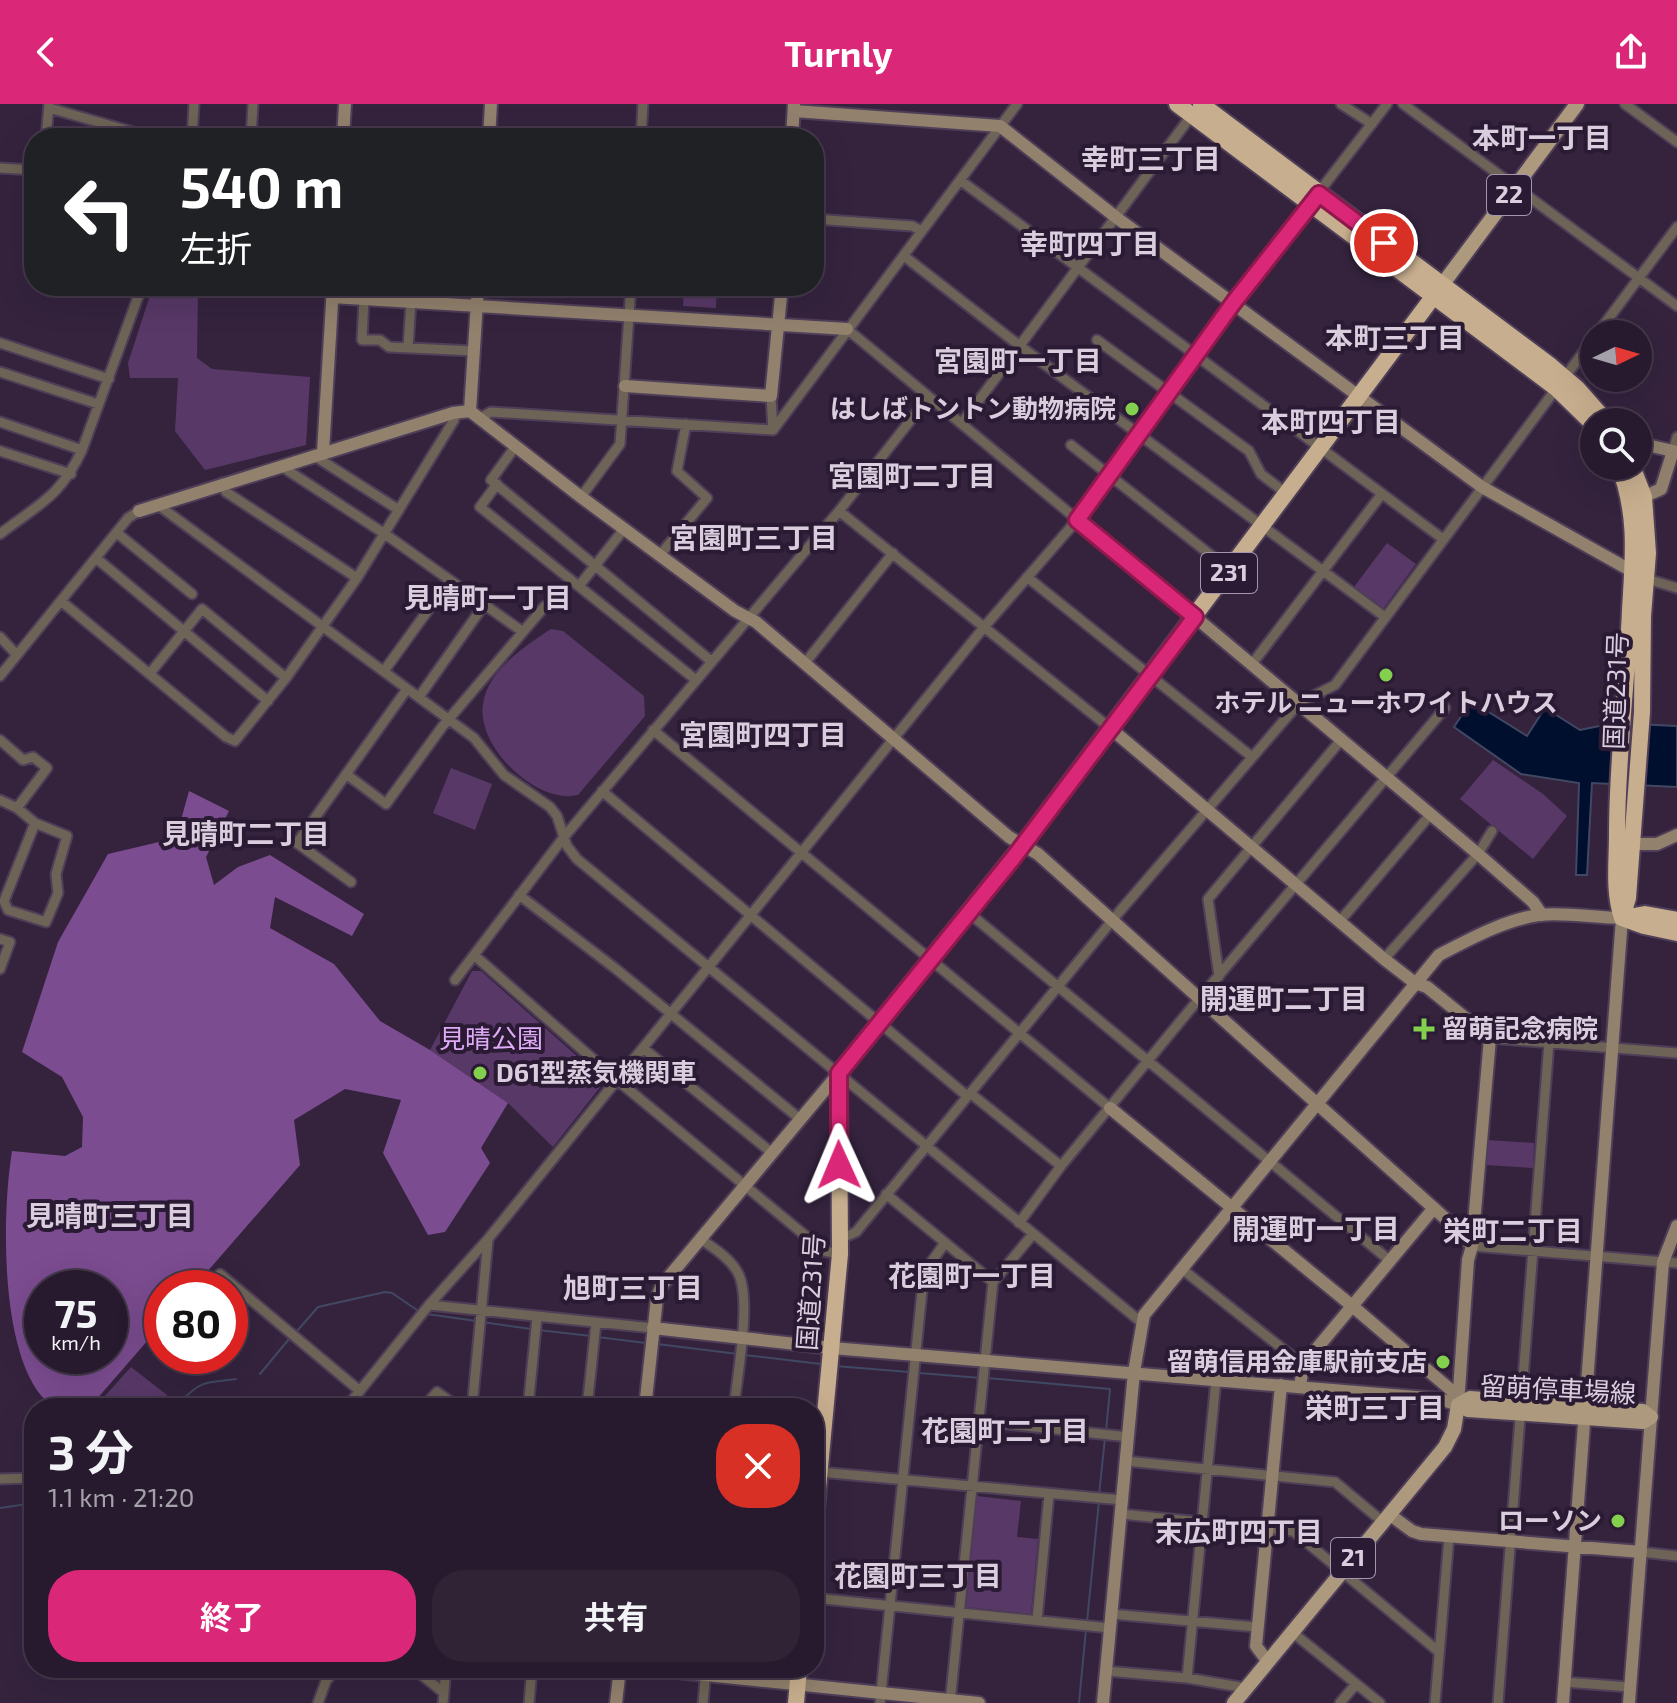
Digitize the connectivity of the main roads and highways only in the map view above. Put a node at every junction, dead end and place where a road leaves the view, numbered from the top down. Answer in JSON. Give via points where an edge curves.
{"nodes":[{"id":1,"x":1177,"y":104,"type":"edge"},
{"id":2,"x":1577,"y":104,"type":"edge"},
{"id":3,"x":1198,"y":108,"type":"edge"},
{"id":4,"x":1438,"y":292,"type":"junction"},
{"id":5,"x":1560,"y":382,"type":"junction"},
{"id":6,"x":1581,"y":408,"type":"edge"},
{"id":7,"x":1591,"y":408,"type":"edge"},
{"id":8,"x":1626,"y":480,"type":"edge"},
{"id":9,"x":1634,"y":480,"type":"edge"},
{"id":10,"x":1637,"y":500,"type":"junction"},
{"id":11,"x":1633,"y":711,"type":"junction"},
{"id":12,"x":1622,"y":918,"type":"junction"},
{"id":13,"x":1677,"y":920,"type":"edge"},
{"id":14,"x":1677,"y":933,"type":"edge"},
{"id":15,"x":1651,"y":1417,"type":"road end"},
{"id":16,"x":824,"y":1431,"type":"edge"},
{"id":17,"x":798,"y":1678,"type":"edge"},
{"id":18,"x":796,"y":1703,"type":"edge"},
{"id":19,"x":1234,"y":1703,"type":"edge"}],
"edges":[{"from":1,"to":3,"type":"highway"},
{"from":2,"to":4,"type":"main road","number":"22"},
{"from":3,"to":4,"type":"highway"},
{"from":4,"to":5,"type":"highway"},
{"from":4,"to":16,"type":"highway","name":"国道231号","number":"231","via":[[1022,846],[839,1073],[840,1246]]},
{"from":5,"to":6,"type":"highway"},
{"from":5,"to":7,"type":"highway"},
{"from":8,"to":10,"type":"highway","name":"国道231号"},
{"from":9,"to":10,"type":"highway","name":"国道231号"},
{"from":10,"to":11,"type":"highway","name":"国道231号","via":[[1647,526]]},
{"from":11,"to":12,"type":"highway","name":"国道231号","via":[[1635,793]]},
{"from":11,"to":12,"type":"highway","name":"国道231号","via":[[1617,793],[1615,897]]},
{"from":12,"to":13,"type":"highway","via":[[1645,914]]},
{"from":12,"to":14,"type":"highway"},
{"from":15,"to":19,"type":"main road","name":"留萌停車場線","number":"21","via":[[1643,1422],[1521,1408],[1468,1410],[1458,1401],[1445,1447]]},
{"from":17,"to":18,"type":"highway"}]}
